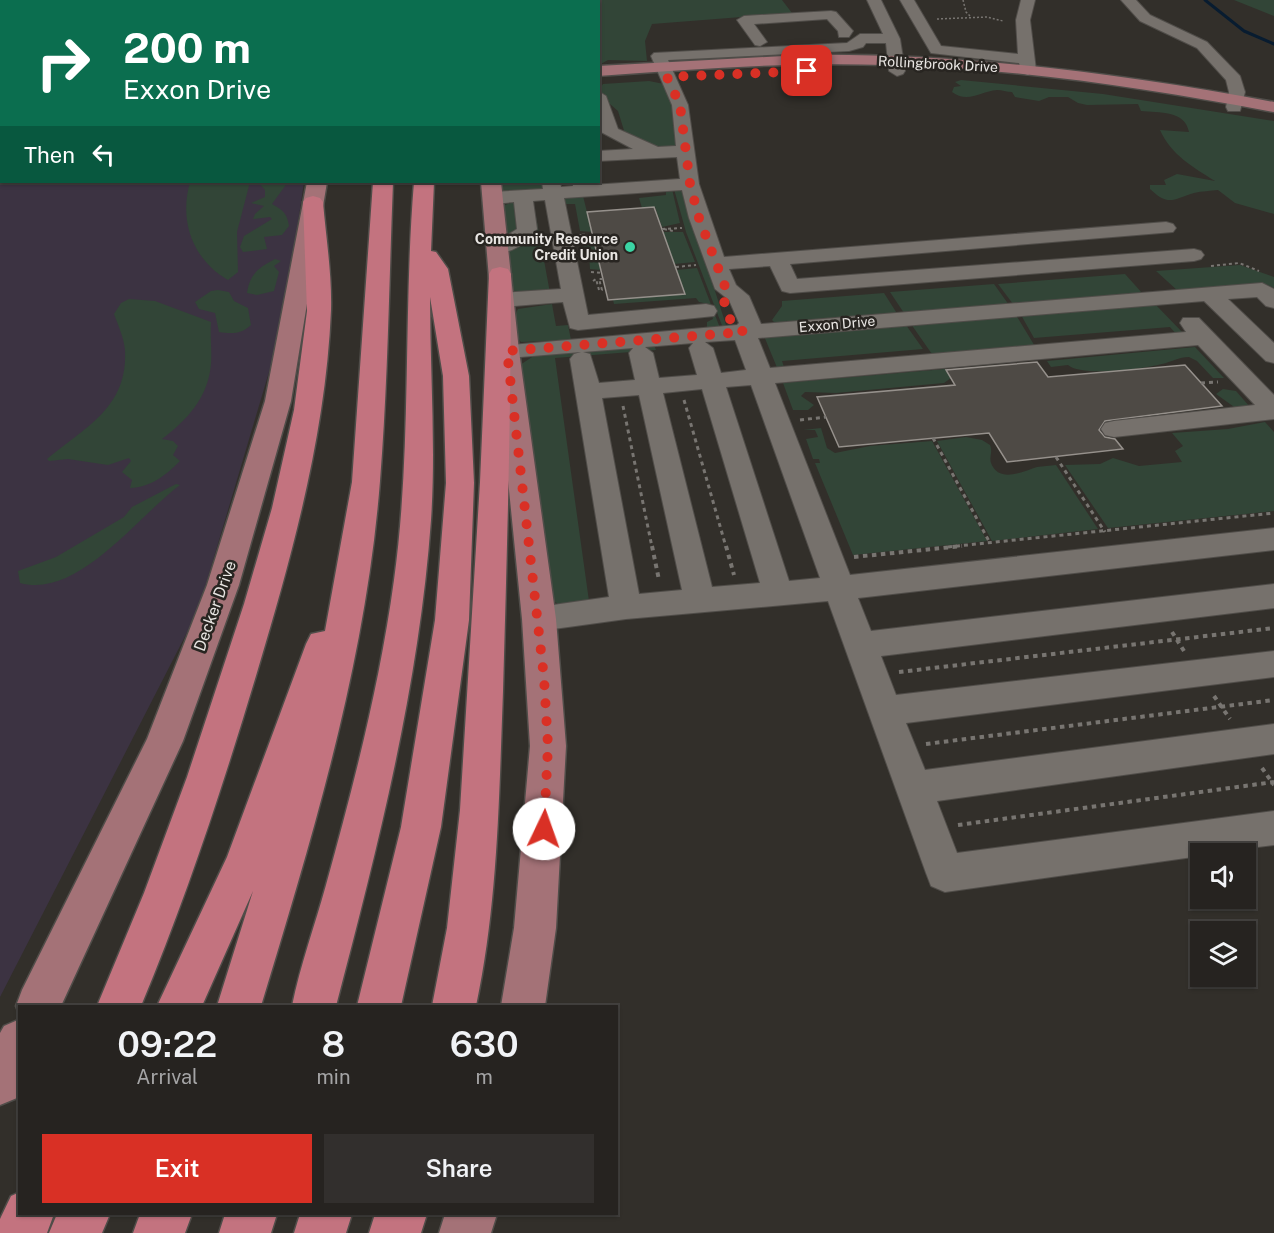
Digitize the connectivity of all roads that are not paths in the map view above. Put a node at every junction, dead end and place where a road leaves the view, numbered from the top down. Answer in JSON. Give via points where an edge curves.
{"nodes":[{"id":1,"x":796,"y":0,"type":"edge"},
{"id":2,"x":907,"y":0,"type":"edge"},
{"id":3,"x":1028,"y":0,"type":"edge"},
{"id":4,"x":1128,"y":0,"type":"edge"},
{"id":5,"x":849,"y":8,"type":"dead end"},
{"id":6,"x":875,"y":8,"type":"edge"},
{"id":7,"x":917,"y":17,"type":"junction"},
{"id":8,"x":844,"y":34,"type":"junction"},
{"id":9,"x":860,"y":38,"type":"junction"},
{"id":10,"x":893,"y":39,"type":"junction"},
{"id":11,"x":765,"y":51,"type":"junction"},
{"id":12,"x":1027,"y":64,"type":"junction"},
{"id":13,"x":896,"y":66,"type":"junction"},
{"id":14,"x":600,"y":71,"type":"edge"},
{"id":15,"x":664,"y":72,"type":"junction"},
{"id":16,"x":970,"y":75,"type":"junction"},
{"id":17,"x":600,"y":82,"type":"edge"},
{"id":18,"x":600,"y":102,"type":"edge"},
{"id":19,"x":1234,"y":103,"type":"junction"},
{"id":20,"x":1274,"y":107,"type":"edge"},
{"id":21,"x":1274,"y":112,"type":"edge"},
{"id":22,"x":624,"y":138,"type":"junction"},
{"id":23,"x":600,"y":143,"type":"edge"},
{"id":24,"x":600,"y":143,"type":"edge"},
{"id":25,"x":686,"y":151,"type":"junction"},
{"id":26,"x":656,"y":152,"type":"junction"},
{"id":27,"x":384,"y":183,"type":"edge"},
{"id":28,"x":424,"y":183,"type":"edge"},
{"id":29,"x":690,"y":184,"type":"junction"},
{"id":30,"x":583,"y":186,"type":"edge"},
{"id":31,"x":552,"y":188,"type":"edge"},
{"id":32,"x":315,"y":192,"type":"edge"},
{"id":33,"x":502,"y":192,"type":"edge"},
{"id":34,"x":1166,"y":228,"type":"dead end"},
{"id":35,"x":1106,"y":232,"type":"junction"},
{"id":36,"x":419,"y":246,"type":"junction"},
{"id":37,"x":1194,"y":255,"type":"dead end"},
{"id":38,"x":777,"y":259,"type":"junction"},
{"id":39,"x":1131,"y":259,"type":"junction"},
{"id":40,"x":707,"y":265,"type":"junction"},
{"id":41,"x":500,"y":274,"type":"junction"},
{"id":42,"x":1209,"y":294,"type":"junction"},
{"id":43,"x":572,"y":295,"type":"junction"},
{"id":44,"x":1166,"y":297,"type":"junction"},
{"id":45,"x":1274,"y":301,"type":"edge"},
{"id":46,"x":706,"y":311,"type":"dead end"},
{"id":47,"x":744,"y":332,"type":"junction"},
{"id":48,"x":1204,"y":337,"type":"junction"},
{"id":49,"x":700,"y":348,"type":"dead end"},
{"id":50,"x":507,"y":351,"type":"junction"},
{"id":51,"x":641,"y":353,"type":"dead end"},
{"id":52,"x":1274,"y":356,"type":"edge"},
{"id":53,"x":582,"y":359,"type":"dead end"},
{"id":54,"x":761,"y":377,"type":"junction"},
{"id":55,"x":711,"y":381,"type":"junction"},
{"id":56,"x":650,"y":387,"type":"junction"},
{"id":57,"x":587,"y":392,"type":"junction"},
{"id":58,"x":1274,"y":410,"type":"edge"},
{"id":59,"x":1114,"y":429,"type":"dead end"},
{"id":60,"x":366,"y":482,"type":"junction"},
{"id":61,"x":1274,"y":539,"type":"edge"},
{"id":62,"x":840,"y":588,"type":"junction"},
{"id":63,"x":778,"y":593,"type":"junction"},
{"id":64,"x":1274,"y":596,"type":"edge"},
{"id":65,"x":700,"y":600,"type":"junction"},
{"id":66,"x":626,"y":607,"type":"junction"},
{"id":67,"x":539,"y":619,"type":"junction"},
{"id":68,"x":861,"y":645,"type":"junction"},
{"id":69,"x":1274,"y":664,"type":"edge"},
{"id":70,"x":885,"y":711,"type":"junction"},
{"id":71,"x":1267,"y":752,"type":"edge"},
{"id":72,"x":913,"y":788,"type":"junction"},
{"id":73,"x":1274,"y":828,"type":"edge"},
{"id":74,"x":38,"y":1005,"type":"edge"},
{"id":75,"x":119,"y":1005,"type":"edge"},
{"id":76,"x":179,"y":1005,"type":"edge"},
{"id":77,"x":239,"y":1005,"type":"edge"},
{"id":78,"x":314,"y":1005,"type":"edge"},
{"id":79,"x":379,"y":1005,"type":"edge"},
{"id":80,"x":454,"y":1005,"type":"edge"},
{"id":81,"x":523,"y":1005,"type":"edge"},
{"id":82,"x":18,"y":1046,"type":"edge"},
{"id":83,"x":0,"y":1081,"type":"edge"},
{"id":84,"x":29,"y":1215,"type":"edge"},
{"id":85,"x":84,"y":1215,"type":"edge"},
{"id":86,"x":166,"y":1215,"type":"edge"},
{"id":87,"x":251,"y":1215,"type":"edge"},
{"id":88,"x":326,"y":1215,"type":"edge"},
{"id":89,"x":401,"y":1215,"type":"edge"},
{"id":90,"x":471,"y":1215,"type":"edge"},
{"id":91,"x":20,"y":1233,"type":"edge"},
{"id":92,"x":75,"y":1233,"type":"edge"},
{"id":93,"x":159,"y":1233,"type":"edge"},
{"id":94,"x":245,"y":1233,"type":"edge"},
{"id":95,"x":320,"y":1233,"type":"edge"},
{"id":96,"x":395,"y":1233,"type":"edge"},
{"id":97,"x":465,"y":1233,"type":"edge"}],
"edges":[{"from":1,"to":5,"type":"street","via":[[806,10]]},
{"from":2,"to":7,"type":"street"},
{"from":3,"to":12,"type":"street","via":[[1023,20]]},
{"from":4,"to":19,"type":"street","via":[[1145,18],[1202,45],[1234,79]]},
{"from":6,"to":7,"type":"street"},
{"from":6,"to":10,"type":"street"},
{"from":7,"to":12,"type":"street","via":[[940,52]]},
{"from":8,"to":9,"type":"street"},
{"from":8,"to":11,"type":"street","via":[[766,38]]},
{"from":8,"to":11,"type":"street","via":[[846,31],[831,15],[744,20]]},
{"from":9,"to":10,"type":"street"},
{"from":9,"to":11,"type":"street","via":[[858,44],[849,47]]},
{"from":10,"to":13,"type":"street"},
{"from":11,"to":13,"type":"main road","name":"Rollingbrook Drive"},
{"from":11,"to":15,"type":"main road","name":"Rollingbrook Drive"},
{"from":12,"to":13,"type":"main road","name":"Rollingbrook Drive"},
{"from":12,"to":16,"type":"main road","via":[[1017,73]]},
{"from":12,"to":19,"type":"main road","name":"Rollingbrook Drive"},
{"from":13,"to":15,"type":"main road","name":"Rollingbrook Drive"},
{"from":13,"to":16,"type":"main road","name":"Rollingbrook Drive"},
{"from":14,"to":15,"type":"main road","name":"Rollingbrook Drive"},
{"from":15,"to":17,"type":"main road","name":"Rollingbrook Drive"},
{"from":15,"to":25,"type":"street","via":[[680,105]]},
{"from":16,"to":19,"type":"main road","name":"Rollingbrook Drive"},
{"from":18,"to":22,"type":"street","via":[[610,132]]},
{"from":19,"to":20,"type":"main road","name":"Rollingbrook Drive"},
{"from":19,"to":21,"type":"main road","name":"Rollingbrook Drive"},
{"from":22,"to":23,"type":"street"},
{"from":22,"to":26,"type":"street"},
{"from":24,"to":26,"type":"street"},
{"from":25,"to":26,"type":"street"},
{"from":25,"to":29,"type":"street"},
{"from":27,"to":60,"type":"highway"},
{"from":28,"to":36,"type":"highway"},
{"from":29,"to":30,"type":"street"},
{"from":29,"to":40,"type":"street"},
{"from":30,"to":31,"type":"street"},
{"from":31,"to":33,"type":"street"},
{"from":31,"to":43,"type":"street"},
{"from":32,"to":74,"type":"main road","name":"Decker Drive","via":[[278,401],[224,585],[165,741]]},
{"from":32,"to":75,"type":"highway","via":[[319,308],[314,364],[289,500],[265,592],[211,761]]},
{"from":33,"to":41,"type":"main road"},
{"from":34,"to":35,"type":"street"},
{"from":35,"to":38,"type":"street"},
{"from":35,"to":39,"type":"street"},
{"from":36,"to":78,"type":"highway","via":[[416,517],[403,628],[349,881]]},
{"from":36,"to":79,"type":"highway","via":[[437,269],[456,376],[460,494],[452,620],[421,826]]},
{"from":37,"to":39,"type":"street"},
{"from":38,"to":39,"type":"street","via":[[790,286]]},
{"from":38,"to":40,"type":"street"},
{"from":39,"to":44,"type":"street"},
{"from":40,"to":47,"type":"street","via":[[726,289],[723,298],[732,325]]},
{"from":41,"to":43,"type":"street"},
{"from":41,"to":50,"type":"main road"},
{"from":41,"to":80,"type":"highway","via":[[497,454],[477,851]]},
{"from":42,"to":44,"type":"street","name":"Exxon Drive"},
{"from":42,"to":45,"type":"street","name":"Exxon Drive","via":[[1262,290]]},
{"from":42,"to":52,"type":"street"},
{"from":43,"to":46,"type":"street","via":[[578,323]]},
{"from":44,"to":47,"type":"street","name":"Exxon Drive"},
{"from":44,"to":48,"type":"street"},
{"from":47,"to":50,"type":"street","name":"Exxon Drive"},
{"from":47,"to":54,"type":"street"},
{"from":48,"to":54,"type":"street"},
{"from":48,"to":58,"type":"street"},
{"from":49,"to":55,"type":"street"},
{"from":50,"to":67,"type":"main road"},
{"from":51,"to":56,"type":"street"},
{"from":53,"to":57,"type":"street"},
{"from":54,"to":55,"type":"street"},
{"from":54,"to":62,"type":"street"},
{"from":55,"to":56,"type":"street"},
{"from":55,"to":63,"type":"street"},
{"from":56,"to":57,"type":"street"},
{"from":56,"to":65,"type":"street"},
{"from":57,"to":66,"type":"street"},
{"from":58,"to":59,"type":"street"},
{"from":60,"to":76,"type":"highway","via":[[321,652],[244,863]]},
{"from":60,"to":77,"type":"highway","via":[[324,724]]},
{"from":61,"to":62,"type":"street"},
{"from":62,"to":63,"type":"street"},
{"from":62,"to":68,"type":"street"},
{"from":63,"to":65,"type":"street"},
{"from":64,"to":68,"type":"street"},
{"from":65,"to":66,"type":"street"},
{"from":66,"to":67,"type":"street"},
{"from":67,"to":81,"type":"main road","via":[[547,758],[535,928]]},
{"from":68,"to":70,"type":"street"},
{"from":69,"to":70,"type":"street"},
{"from":70,"to":72,"type":"street"},
{"from":71,"to":72,"type":"street"},
{"from":72,"to":73,"type":"street","via":[[945,873]]},
{"from":82,"to":83,"type":"main road"},
{"from":84,"to":91,"type":"highway"},
{"from":85,"to":92,"type":"highway"},
{"from":86,"to":93,"type":"highway"},
{"from":87,"to":94,"type":"highway"},
{"from":88,"to":95,"type":"highway"},
{"from":89,"to":96,"type":"highway"},
{"from":90,"to":97,"type":"main road"}]}
